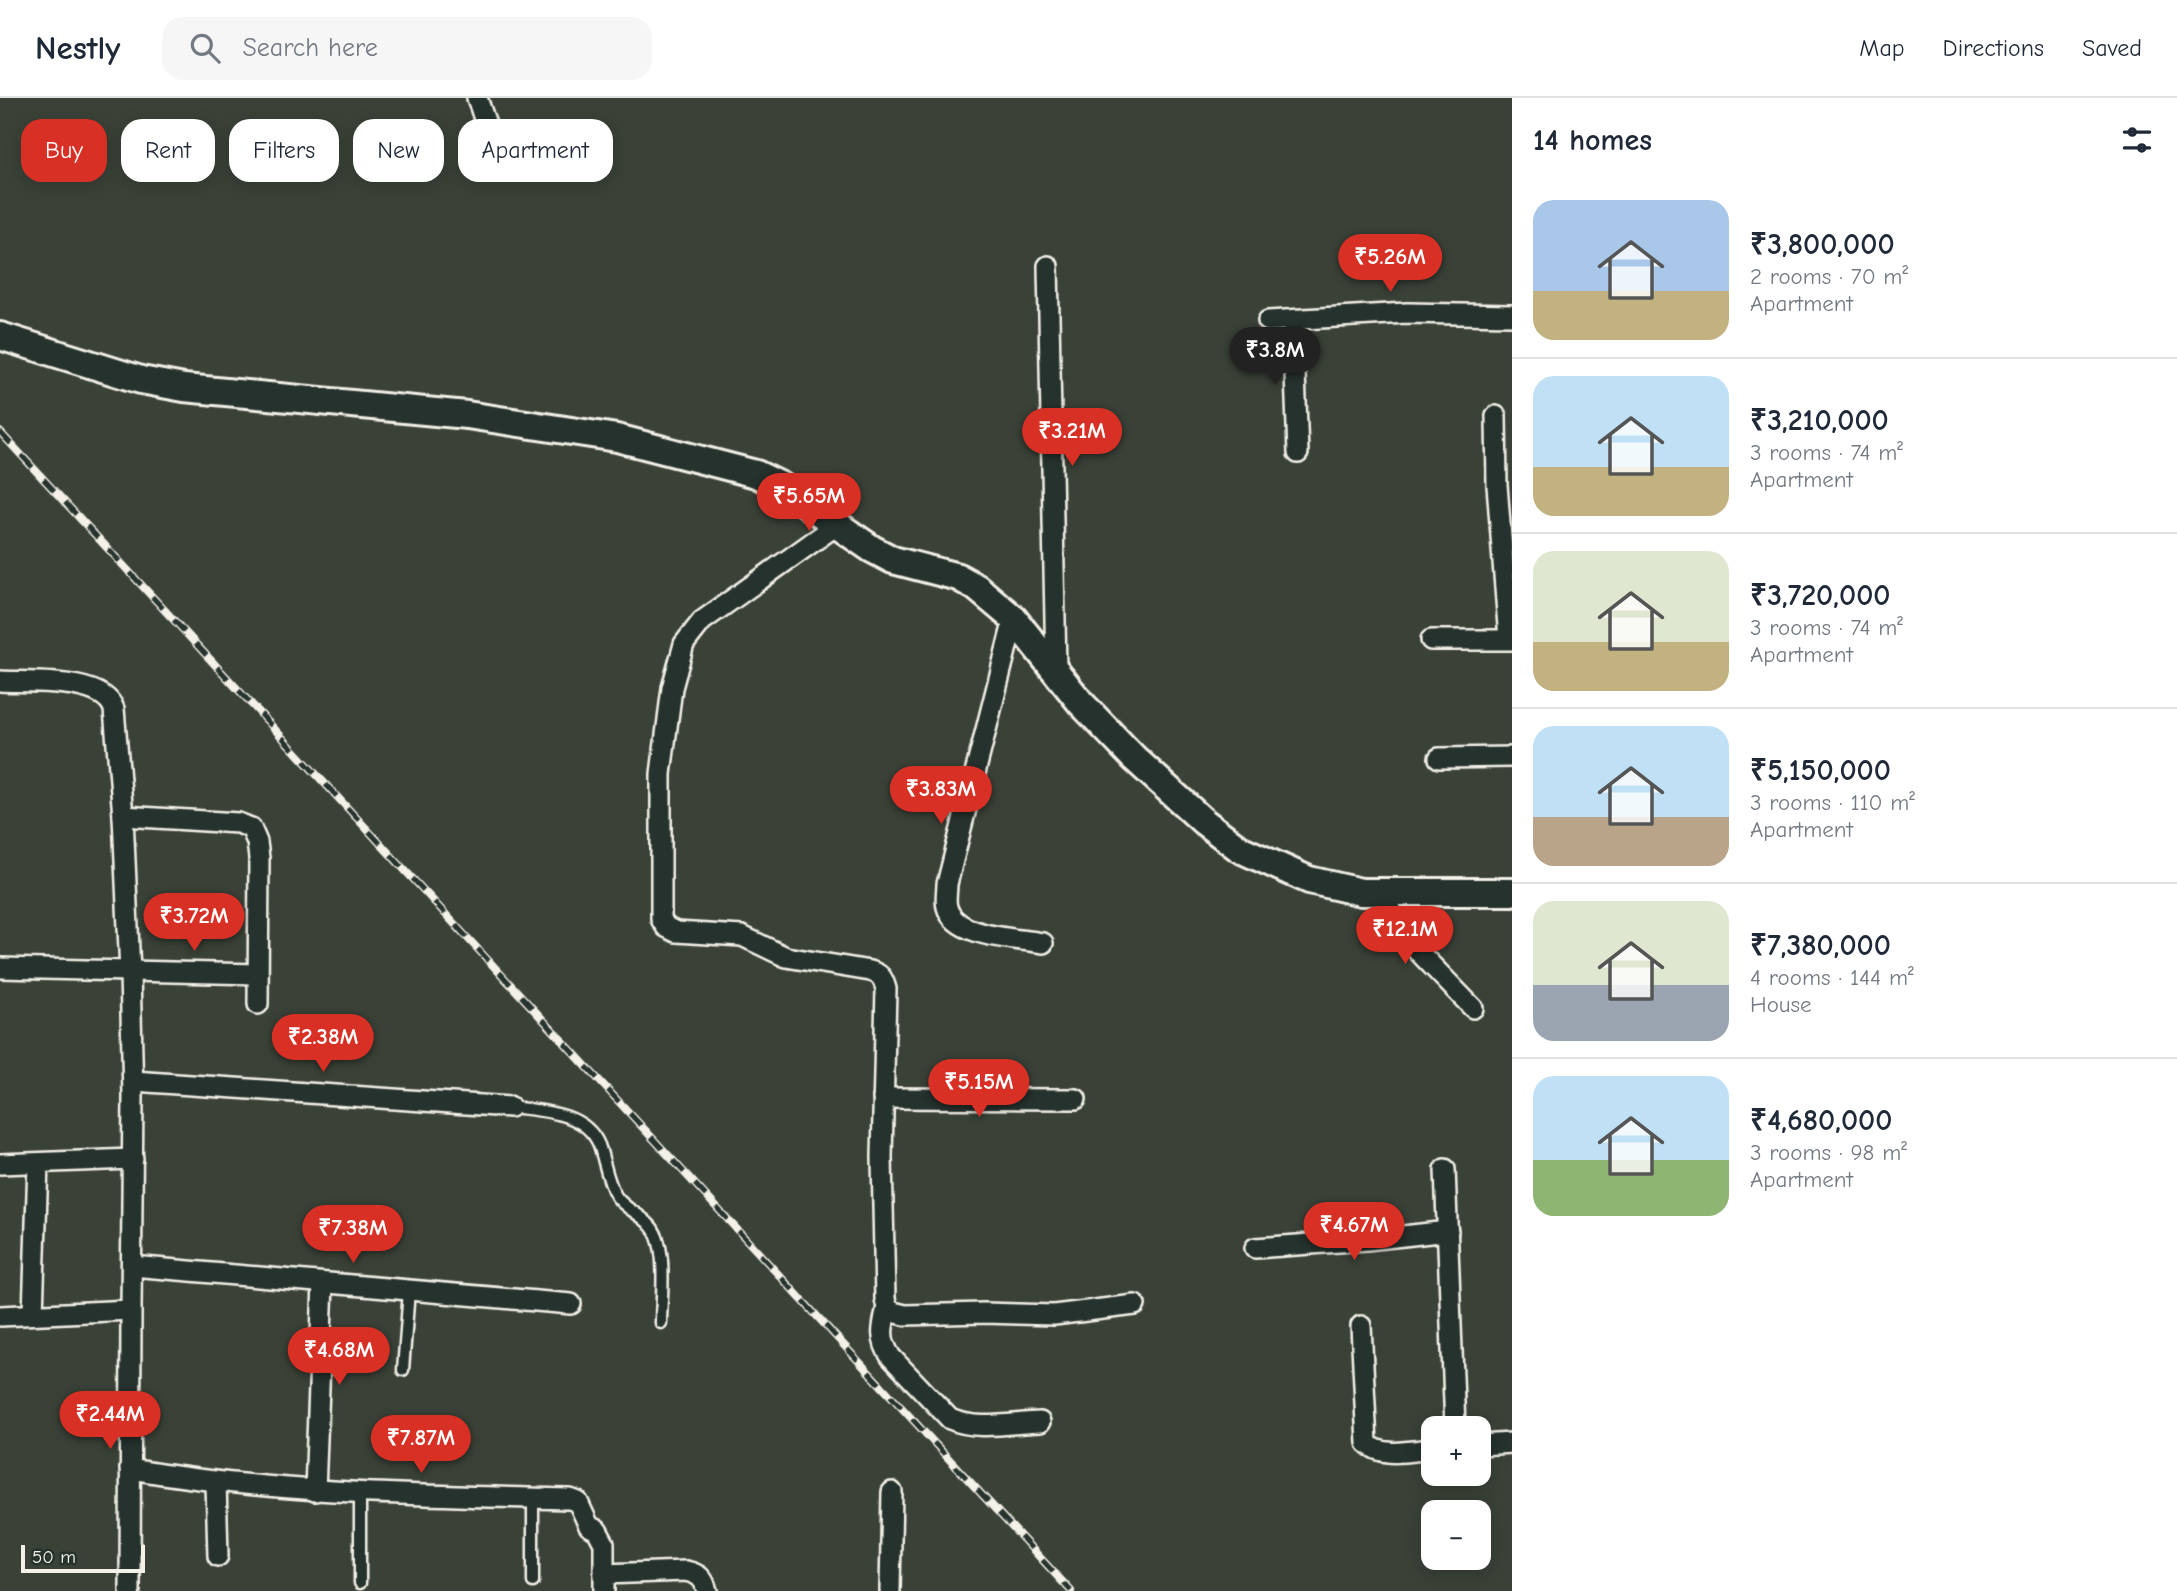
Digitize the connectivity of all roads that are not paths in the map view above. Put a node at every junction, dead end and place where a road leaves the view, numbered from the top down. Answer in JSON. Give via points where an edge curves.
{"nodes":[{"id":1,"x":477,"y":98,"type":"edge"},
{"id":2,"x":484,"y":119,"type":"edge"},
{"id":3,"x":1048,"y":266,"type":"dead end"},
{"id":4,"x":1512,"y":315,"type":"edge"},
{"id":5,"x":1293,"y":320,"type":"junction"},
{"id":6,"x":1268,"y":321,"type":"dead end"},
{"id":7,"x":0,"y":337,"type":"edge"},
{"id":8,"x":1496,"y":416,"type":"dead end"},
{"id":9,"x":1298,"y":453,"type":"dead end"},
{"id":10,"x":838,"y":524,"type":"junction"},
{"id":11,"x":1014,"y":619,"type":"junction"},
{"id":12,"x":1510,"y":639,"type":"edge"},
{"id":13,"x":1431,"y":640,"type":"dead end"},
{"id":14,"x":1056,"y":670,"type":"junction"},
{"id":15,"x":0,"y":681,"type":"edge"},
{"id":16,"x":1512,"y":757,"type":"edge"},
{"id":17,"x":1439,"y":758,"type":"dead end"},
{"id":18,"x":123,"y":816,"type":"junction"},
{"id":19,"x":1382,"y":892,"type":"junction"},
{"id":20,"x":1512,"y":892,"type":"edge"},
{"id":21,"x":1043,"y":943,"type":"dead end"},
{"id":22,"x":0,"y":968,"type":"edge"},
{"id":23,"x":130,"y":972,"type":"junction"},
{"id":24,"x":258,"y":974,"type":"junction"},
{"id":25,"x":258,"y":1004,"type":"dead end"},
{"id":26,"x":1473,"y":1008,"type":"dead end"},
{"id":27,"x":133,"y":1081,"type":"junction"},
{"id":28,"x":883,"y":1098,"type":"junction"},
{"id":29,"x":1076,"y":1099,"type":"dead end"},
{"id":30,"x":510,"y":1107,"type":"joint"},
{"id":31,"x":133,"y":1159,"type":"junction"},
{"id":32,"x":38,"y":1163,"type":"junction"},
{"id":33,"x":0,"y":1164,"type":"edge"},
{"id":34,"x":1445,"y":1169,"type":"dead end"},
{"id":35,"x":1448,"y":1231,"type":"junction"},
{"id":36,"x":1255,"y":1248,"type":"dead end"},
{"id":37,"x":132,"y":1266,"type":"junction"},
{"id":38,"x":323,"y":1283,"type":"junction"},
{"id":39,"x":409,"y":1290,"type":"junction"},
{"id":40,"x":571,"y":1304,"type":"dead end"},
{"id":41,"x":1135,"y":1305,"type":"dead end"},
{"id":42,"x":887,"y":1307,"type":"junction"},
{"id":43,"x":131,"y":1310,"type":"junction"},
{"id":44,"x":33,"y":1314,"type":"junction"},
{"id":45,"x":0,"y":1316,"type":"edge"},
{"id":46,"x":661,"y":1323,"type":"dead end"},
{"id":47,"x":1361,"y":1326,"type":"dead end"},
{"id":48,"x":403,"y":1370,"type":"dead end"},
{"id":49,"x":1455,"y":1416,"type":"edge"},
{"id":50,"x":1040,"y":1422,"type":"dead end"},
{"id":51,"x":1512,"y":1443,"type":"edge"},
{"id":52,"x":1491,"y":1445,"type":"edge"},
{"id":53,"x":1421,"y":1449,"type":"edge"},
{"id":54,"x":130,"y":1469,"type":"junction"},
{"id":55,"x":216,"y":1482,"type":"junction"},
{"id":56,"x":315,"y":1490,"type":"junction"},
{"id":57,"x":892,"y":1492,"type":"dead end"},
{"id":58,"x":360,"y":1493,"type":"junction"},
{"id":59,"x":533,"y":1498,"type":"junction"},
{"id":60,"x":218,"y":1556,"type":"dead end"},
{"id":61,"x":533,"y":1582,"type":"dead end"},
{"id":62,"x":604,"y":1582,"type":"edge"},
{"id":63,"x":360,"y":1583,"type":"dead end"},
{"id":64,"x":130,"y":1591,"type":"edge"},
{"id":65,"x":707,"y":1591,"type":"edge"},
{"id":66,"x":890,"y":1591,"type":"edge"}],
"edges":[{"from":1,"to":2,"type":"street"},
{"from":3,"to":14,"type":"street"},
{"from":4,"to":5,"type":"street","via":[[1406,313]]},
{"from":5,"to":6,"type":"street"},
{"from":5,"to":9,"type":"street"},
{"from":7,"to":10,"type":"street","via":[[141,380],[184,388],[467,415],[617,438],[756,474]]},
{"from":8,"to":12,"type":"street"},
{"from":10,"to":11,"type":"street","via":[[893,560],[958,577]]},
{"from":10,"to":28,"type":"street","via":[[702,621],[684,644],[672,688],[662,762],[659,909],[666,927],[676,932],[742,936],[794,959],[879,974],[886,989]]},
{"from":11,"to":14,"type":"street"},
{"from":11,"to":21,"type":"street","via":[[947,884],[946,907],[969,931]]},
{"from":12,"to":13,"type":"street"},
{"from":14,"to":19,"type":"street","via":[[1133,758],[1240,849],[1309,880]]},
{"from":15,"to":18,"type":"street","via":[[77,686],[96,690],[111,701],[117,721]]},
{"from":16,"to":17,"type":"street"},
{"from":18,"to":23,"type":"street"},
{"from":18,"to":24,"type":"street","via":[[237,823],[251,828],[260,858]]},
{"from":19,"to":20,"type":"street"},
{"from":19,"to":26,"type":"street","via":[[1410,943]]},
{"from":22,"to":23,"type":"street"},
{"from":23,"to":24,"type":"street"},
{"from":23,"to":27,"type":"street"},
{"from":24,"to":25,"type":"street"},
{"from":27,"to":30,"type":"street"},
{"from":27,"to":31,"type":"street"},
{"from":28,"to":29,"type":"street"},
{"from":28,"to":42,"type":"street"},
{"from":30,"to":46,"type":"lane","via":[[569,1116],[590,1131],[618,1198],[657,1235]]},
{"from":31,"to":32,"type":"street"},
{"from":31,"to":37,"type":"street"},
{"from":32,"to":33,"type":"street"},
{"from":32,"to":44,"type":"street"},
{"from":34,"to":35,"type":"street"},
{"from":35,"to":36,"type":"street"},
{"from":35,"to":49,"type":"street"},
{"from":37,"to":38,"type":"street"},
{"from":37,"to":43,"type":"street"},
{"from":38,"to":39,"type":"street"},
{"from":38,"to":56,"type":"street"},
{"from":39,"to":40,"type":"street"},
{"from":39,"to":48,"type":"lane"},
{"from":41,"to":42,"type":"street","via":[[1044,1315],[905,1315]]},
{"from":42,"to":50,"type":"street","via":[[881,1334],[884,1345],[950,1419],[982,1425]]},
{"from":43,"to":44,"type":"street"},
{"from":43,"to":54,"type":"street"},
{"from":44,"to":45,"type":"street"},
{"from":47,"to":53,"type":"street","via":[[1367,1443],[1382,1452]]},
{"from":51,"to":52,"type":"street"},
{"from":54,"to":55,"type":"street"},
{"from":54,"to":64,"type":"street"},
{"from":55,"to":56,"type":"street"},
{"from":55,"to":60,"type":"street"},
{"from":56,"to":58,"type":"street"},
{"from":57,"to":66,"type":"street"},
{"from":58,"to":59,"type":"street"},
{"from":58,"to":63,"type":"lane"},
{"from":59,"to":61,"type":"lane"},
{"from":59,"to":62,"type":"street","via":[[578,1502],[589,1527],[602,1536]]},
{"from":62,"to":65,"type":"street","via":[[686,1572],[697,1573]]}]}
